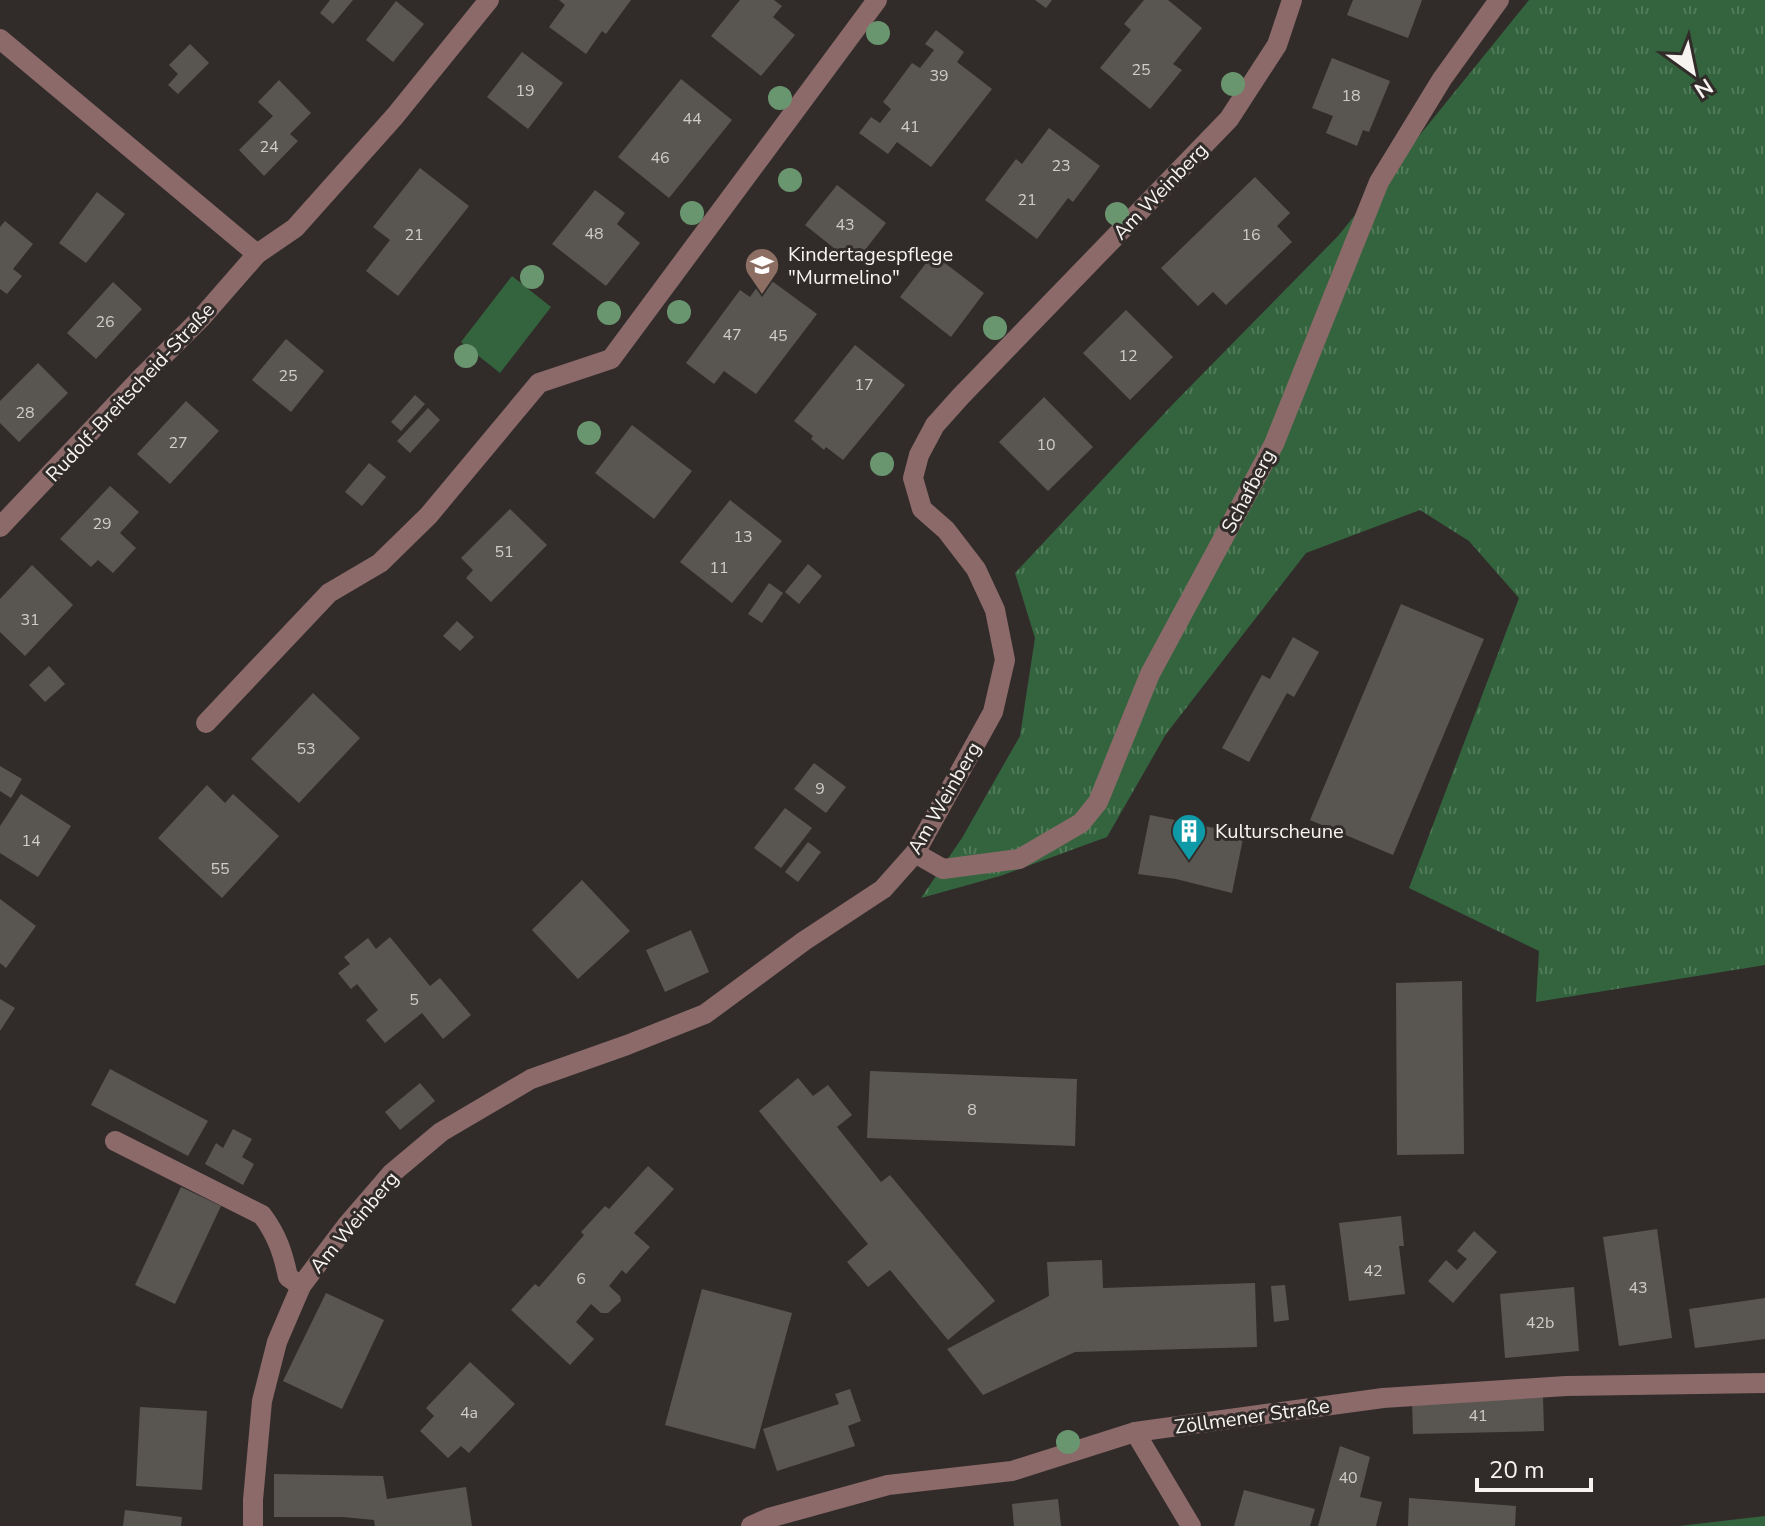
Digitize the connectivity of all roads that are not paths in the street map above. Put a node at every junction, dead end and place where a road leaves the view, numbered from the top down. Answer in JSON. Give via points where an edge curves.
{"nodes":[{"id":1,"x":489,"y":0,"type":"edge"},
{"id":2,"x":877,"y":0,"type":"edge"},
{"id":3,"x":1292,"y":0,"type":"edge"},
{"id":4,"x":1499,"y":0,"type":"edge"},
{"id":5,"x":0,"y":39,"type":"edge"},
{"id":6,"x":257,"y":254,"type":"junction"},
{"id":7,"x":0,"y":527,"type":"edge"},
{"id":8,"x":206,"y":723,"type":"dead end"},
{"id":9,"x":915,"y":853,"type":"junction"},
{"id":10,"x":115,"y":1141,"type":"dead end"},
{"id":11,"x":301,"y":1286,"type":"junction"},
{"id":12,"x":1765,"y":1383,"type":"edge"},
{"id":13,"x":1135,"y":1432,"type":"junction"},
{"id":14,"x":253,"y":1526,"type":"edge"},
{"id":15,"x":751,"y":1526,"type":"edge"},
{"id":16,"x":1191,"y":1526,"type":"edge"}],
"edges":[{"from":1,"to":6,"type":"street","name":"Rudolf-Breitscheid-Straße","via":[[295,228]]},
{"from":2,"to":8,"type":"street","via":[[611,359],[539,383],[429,515],[380,563],[329,593]]},
{"from":3,"to":9,"type":"street","name":"Am Weinberg","via":[[1277,45],[1229,119],[961,396],[935,425],[919,455],[913,478],[922,509],[976,569],[995,610],[1005,660],[993,712]]},
{"from":4,"to":9,"type":"street","name":"Schafberg","via":[[1442,79],[1379,182],[1274,444],[1150,674],[1098,802],[1081,823],[1019,859],[943,869]]},
{"from":5,"to":6,"type":"street"},
{"from":6,"to":7,"type":"street","name":"Rudolf-Breitscheid-Straße"},
{"from":9,"to":11,"type":"street","name":"Am Weinberg","via":[[883,889],[705,1014],[531,1079],[441,1132],[391,1174]]},
{"from":10,"to":11,"type":"street","via":[[262,1215],[275,1232],[288,1277]]},
{"from":11,"to":14,"type":"street","name":"Am Weinberg","via":[[277,1342],[262,1401]]},
{"from":12,"to":13,"type":"street","name":"Zöllmener Straße","via":[[1566,1386],[1383,1398]]},
{"from":13,"to":15,"type":"street","name":"Zöllmener Straße","via":[[1012,1471],[888,1485]]},
{"from":13,"to":16,"type":"street"}]}
